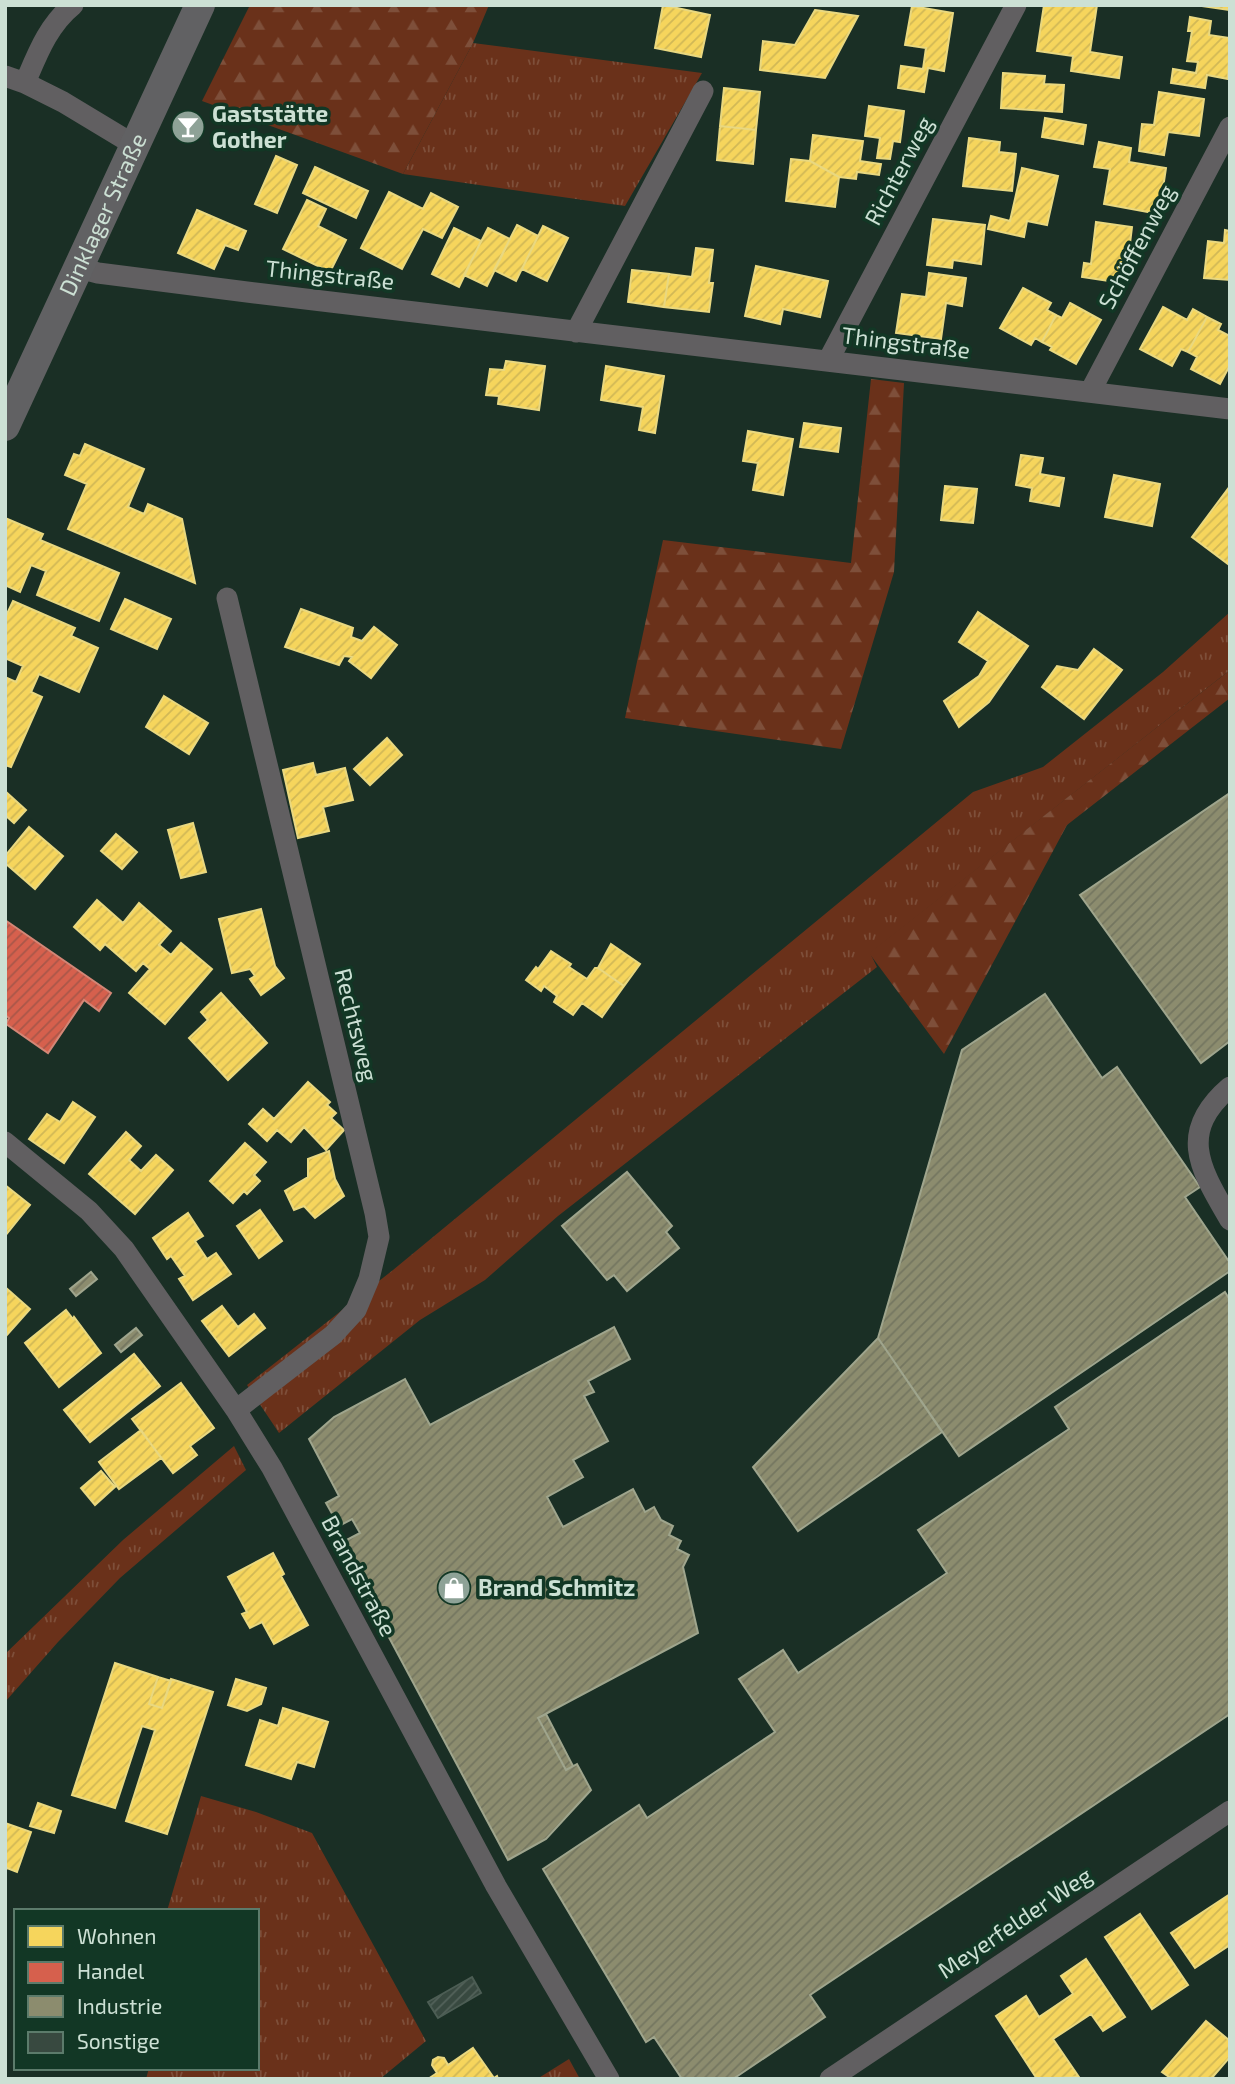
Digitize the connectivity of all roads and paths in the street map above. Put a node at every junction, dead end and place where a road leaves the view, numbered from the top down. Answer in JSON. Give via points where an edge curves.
{"nodes":[{"id":1,"x":73,"y":5,"type":"edge"},
{"id":2,"x":200,"y":5,"type":"edge"},
{"id":3,"x":1016,"y":5,"type":"edge"},
{"id":4,"x":5,"y":76,"type":"edge"},
{"id":5,"x":25,"y":83,"type":"junction"},
{"id":6,"x":703,"y":91,"type":"dead end"},
{"id":7,"x":1230,"y":127,"type":"edge"},
{"id":8,"x":136,"y":146,"type":"junction"},
{"id":9,"x":79,"y":268,"type":"junction"},
{"id":10,"x":576,"y":332,"type":"junction"},
{"id":11,"x":828,"y":361,"type":"junction"},
{"id":12,"x":1090,"y":392,"type":"junction"},
{"id":13,"x":1230,"y":408,"type":"edge"},
{"id":14,"x":5,"y":426,"type":"edge"},
{"id":15,"x":227,"y":598,"type":"dead end"},
{"id":16,"x":1230,"y":1087,"type":"edge"},
{"id":17,"x":5,"y":1142,"type":"edge"},
{"id":18,"x":1230,"y":1220,"type":"edge"},
{"id":19,"x":236,"y":1410,"type":"junction"},
{"id":20,"x":1230,"y":1811,"type":"edge"},
{"id":21,"x":609,"y":2079,"type":"edge"},
{"id":22,"x":830,"y":2079,"type":"edge"}],
"edges":[{"from":1,"to":5,"type":"street","via":[[41,44]]},
{"from":2,"to":8,"type":"main road","name":"Dinklager Straße"},
{"from":3,"to":11,"type":"street","name":"Richterweg"},
{"from":4,"to":5,"type":"street"},
{"from":5,"to":8,"type":"street"},
{"from":6,"to":10,"type":"street"},
{"from":7,"to":12,"type":"street","name":"Schöffenweg"},
{"from":8,"to":9,"type":"main road","name":"Dinklager Straße"},
{"from":9,"to":10,"type":"street","name":"Thingstraße"},
{"from":9,"to":14,"type":"main road","name":"Dinklager Straße"},
{"from":10,"to":11,"type":"street","name":"Thingstraße"},
{"from":11,"to":12,"type":"street","name":"Thingstraße"},
{"from":12,"to":13,"type":"street","name":"Thingstraße"},
{"from":15,"to":19,"type":"street","name":"Rechtsweg","via":[[379,1237],[356,1310],[333,1335]]},
{"from":16,"to":18,"type":"street","via":[[1202,1120],[1198,1158]]},
{"from":17,"to":19,"type":"street","name":"Brandstraße","via":[[89,1211],[124,1249]]},
{"from":19,"to":21,"type":"street","name":"Brandstraße","via":[[272,1468],[496,1886]]},
{"from":20,"to":22,"type":"street","name":"Meyerfelder Weg"}]}
